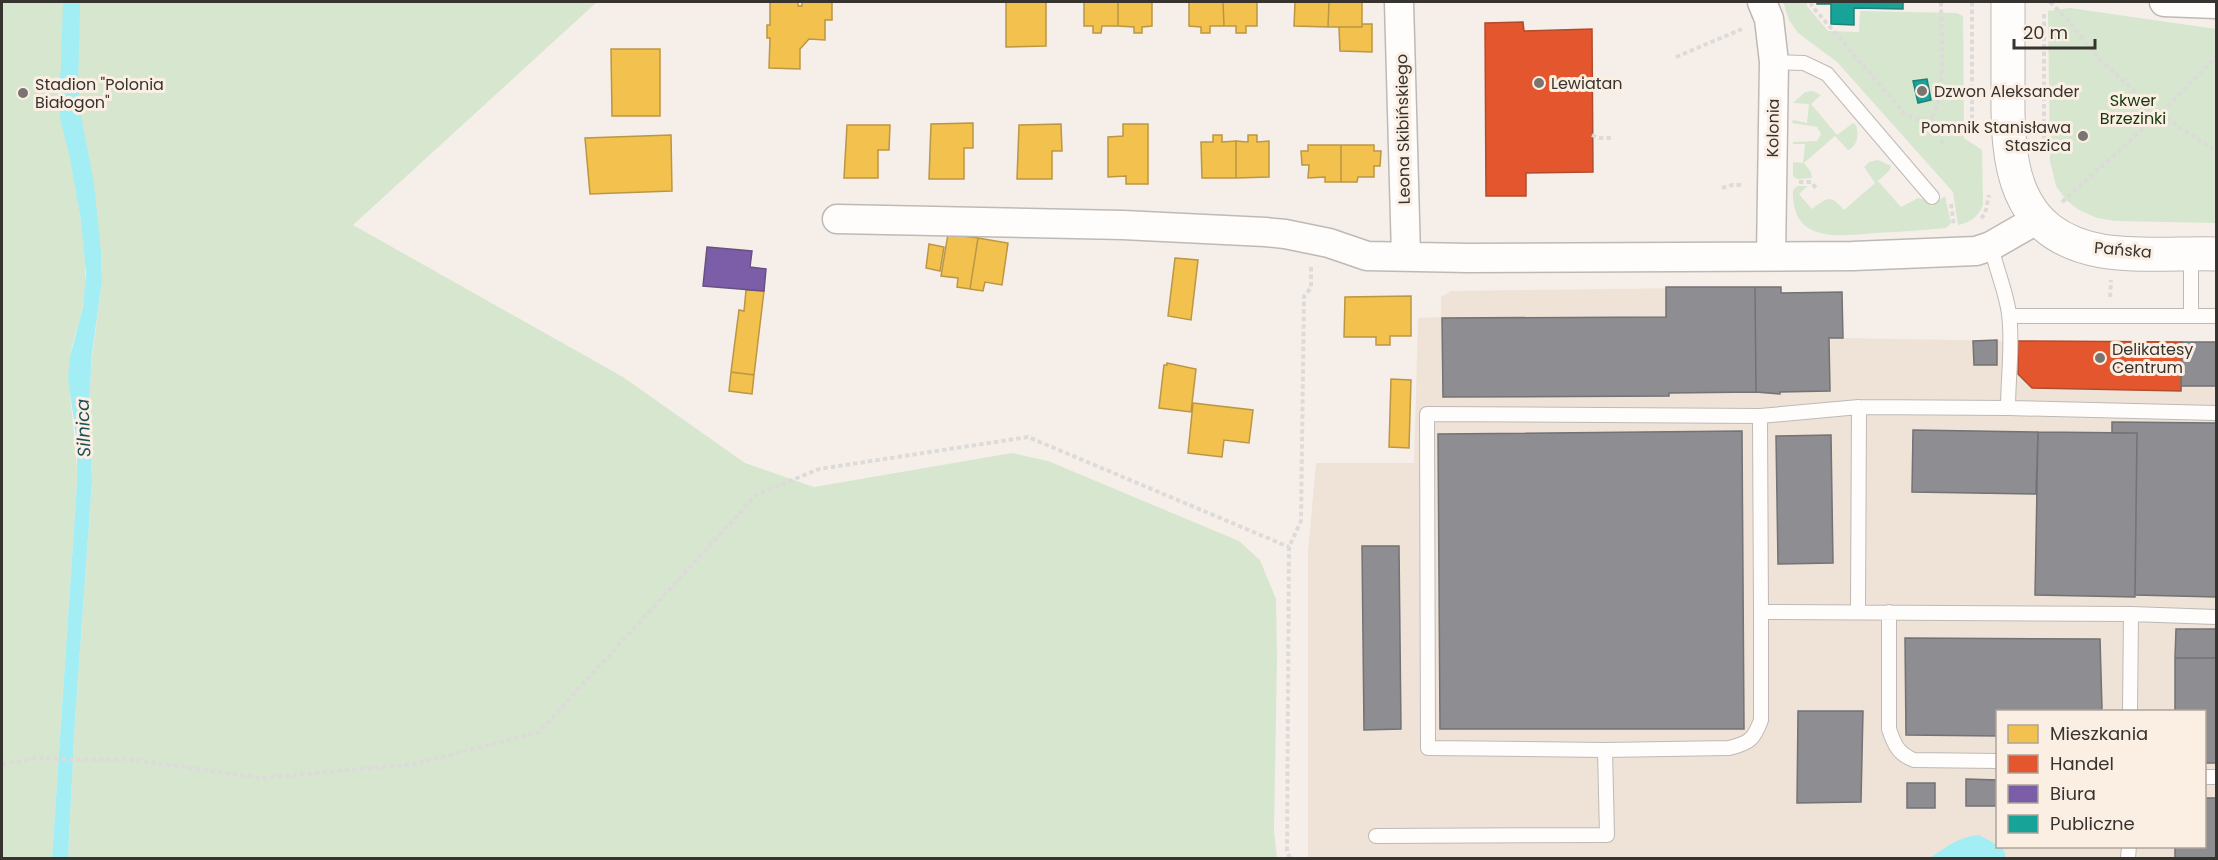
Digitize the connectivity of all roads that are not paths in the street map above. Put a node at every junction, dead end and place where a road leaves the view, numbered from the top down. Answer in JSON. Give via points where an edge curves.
{"nodes":[{"id":1,"x":1399,"y":2,"type":"edge"},
{"id":2,"x":2008,"y":2,"type":"edge"},
{"id":3,"x":2164,"y":2,"type":"edge"},
{"id":4,"x":2217,"y":4,"type":"edge"},
{"id":5,"x":1756,"y":13,"type":"edge"},
{"id":6,"x":1774,"y":62,"type":"junction"},
{"id":7,"x":1932,"y":197,"type":"dead end"},
{"id":8,"x":2056,"y":206,"type":"junction"},
{"id":9,"x":837,"y":219,"type":"dead end"},
{"id":10,"x":1991,"y":246,"type":"junction"},
{"id":11,"x":2204,"y":254,"type":"edge"},
{"id":12,"x":1406,"y":256,"type":"junction"},
{"id":13,"x":1772,"y":256,"type":"junction"},
{"id":14,"x":2010,"y":316,"type":"junction"},
{"id":15,"x":2191,"y":316,"type":"junction"},
{"id":16,"x":2217,"y":316,"type":"edge"},
{"id":17,"x":1859,"y":407,"type":"junction"},
{"id":18,"x":2008,"y":408,"type":"junction"},
{"id":19,"x":2217,"y":414,"type":"edge"},
{"id":20,"x":1760,"y":416,"type":"junction"},
{"id":21,"x":1761,"y":612,"type":"junction"},
{"id":22,"x":1858,"y":612,"type":"junction"},
{"id":23,"x":1889,"y":612,"type":"junction"},
{"id":24,"x":2131,"y":614,"type":"junction"},
{"id":25,"x":2217,"y":617,"type":"edge"},
{"id":26,"x":2130,"y":710,"type":"edge"},
{"id":27,"x":1605,"y":750,"type":"junction"},
{"id":28,"x":1996,"y":760,"type":"edge"},
{"id":29,"x":1376,"y":836,"type":"dead end"}],
"edges":[{"from":1,"to":12,"type":"street","name":"Leona Skibińskiego"},
{"from":2,"to":8,"type":"main road","via":[[2010,158],[2026,202]]},
{"from":3,"to":4,"type":"street"},
{"from":5,"to":6,"type":"street","name":"Kolonia","via":[[1769,20]]},
{"from":6,"to":7,"type":"lane","via":[[1804,63],[1827,74]]},
{"from":6,"to":13,"type":"street","name":"Kolonia"},
{"from":8,"to":10,"type":"street"},
{"from":8,"to":11,"type":"main road","name":"Pańska","via":[[2068,240],[2095,249]]},
{"from":9,"to":12,"type":"street","via":[[1265,232],[1329,243],[1367,256]]},
{"from":10,"to":13,"type":"street","via":[[1958,254]]},
{"from":10,"to":14,"type":"lane"},
{"from":11,"to":15,"type":"lane"},
{"from":12,"to":13,"type":"street"},
{"from":14,"to":15,"type":"lane"},
{"from":14,"to":18,"type":"lane"},
{"from":15,"to":16,"type":"lane"},
{"from":17,"to":18,"type":"lane"},
{"from":17,"to":20,"type":"lane"},
{"from":17,"to":22,"type":"lane"},
{"from":18,"to":19,"type":"lane"},
{"from":20,"to":21,"type":"lane"},
{"from":20,"to":27,"type":"lane","via":[[1427,414],[1428,748]]},
{"from":21,"to":22,"type":"lane"},
{"from":21,"to":27,"type":"lane","via":[[1761,720],[1755,735],[1745,744],[1729,748]]},
{"from":22,"to":23,"type":"lane"},
{"from":23,"to":24,"type":"lane"},
{"from":23,"to":28,"type":"lane","via":[[1889,729],[1894,745],[1902,756],[1914,760]]},
{"from":24,"to":25,"type":"lane"},
{"from":24,"to":26,"type":"lane"},
{"from":27,"to":29,"type":"lane","via":[[1607,835]]}]}
